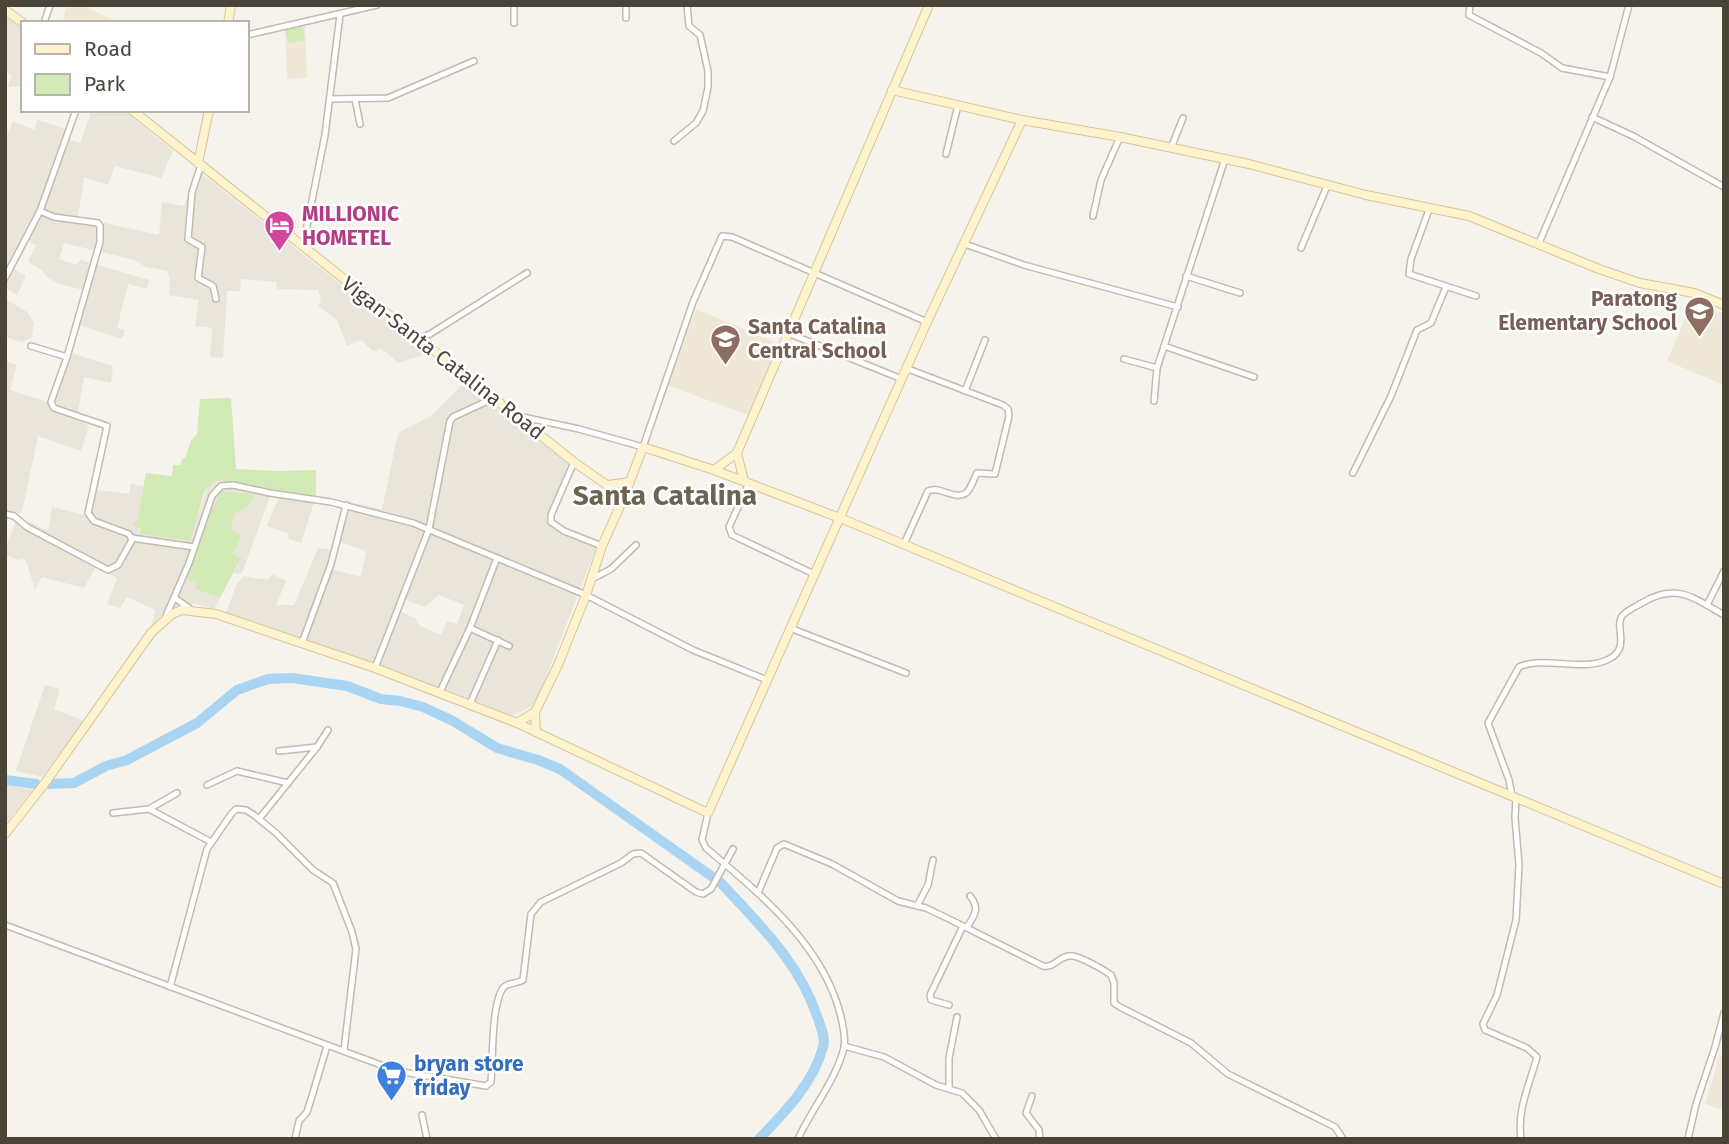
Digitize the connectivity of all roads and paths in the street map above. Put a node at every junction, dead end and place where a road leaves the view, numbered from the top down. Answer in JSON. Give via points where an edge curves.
{"nodes":[{"id":1,"x":351,"y":5,"type":"edge"},
{"id":2,"x":377,"y":5,"type":"edge"},
{"id":3,"x":514,"y":5,"type":"edge"},
{"id":4,"x":626,"y":5,"type":"edge"},
{"id":5,"x":687,"y":5,"type":"edge"},
{"id":6,"x":929,"y":5,"type":"edge"},
{"id":7,"x":1470,"y":5,"type":"edge"},
{"id":8,"x":1629,"y":5,"type":"edge"},
{"id":9,"x":5,"y":9,"type":"edge"},
{"id":10,"x":348,"y":12,"type":"junction"},
{"id":11,"x":340,"y":15,"type":"junction"},
{"id":12,"x":626,"y":18,"type":"dead end"},
{"id":13,"x":21,"y":21,"type":"edge"},
{"id":14,"x":514,"y":23,"type":"dead end"},
{"id":15,"x":248,"y":35,"type":"edge"},
{"id":16,"x":474,"y":61,"type":"dead end"},
{"id":17,"x":1610,"y":77,"type":"junction"},
{"id":18,"x":892,"y":90,"type":"junction"},
{"id":19,"x":330,"y":99,"type":"junction"},
{"id":20,"x":355,"y":99,"type":"junction"},
{"id":21,"x":958,"y":105,"type":"junction"},
{"id":22,"x":74,"y":112,"type":"edge"},
{"id":23,"x":134,"y":112,"type":"edge"},
{"id":24,"x":209,"y":112,"type":"edge"},
{"id":25,"x":1592,"y":117,"type":"junction"},
{"id":26,"x":1182,"y":118,"type":"dead end"},
{"id":27,"x":1022,"y":120,"type":"junction"},
{"id":28,"x":360,"y":124,"type":"dead end"},
{"id":29,"x":1121,"y":136,"type":"junction"},
{"id":30,"x":674,"y":141,"type":"dead end"},
{"id":31,"x":1171,"y":148,"type":"junction"},
{"id":32,"x":946,"y":154,"type":"dead end"},
{"id":33,"x":1225,"y":159,"type":"junction"},
{"id":34,"x":199,"y":164,"type":"junction"},
{"id":35,"x":1327,"y":186,"type":"junction"},
{"id":36,"x":1724,"y":187,"type":"edge"},
{"id":37,"x":1430,"y":207,"type":"junction"},
{"id":38,"x":40,"y":211,"type":"junction"},
{"id":39,"x":1093,"y":216,"type":"dead end"},
{"id":40,"x":1539,"y":243,"type":"junction"},
{"id":41,"x":965,"y":244,"type":"junction"},
{"id":42,"x":303,"y":247,"type":"junction"},
{"id":43,"x":1301,"y":248,"type":"dead end"},
{"id":44,"x":527,"y":273,"type":"dead end"},
{"id":45,"x":815,"y":273,"type":"junction"},
{"id":46,"x":1186,"y":276,"type":"junction"},
{"id":47,"x":5,"y":278,"type":"edge"},
{"id":48,"x":1446,"y":287,"type":"junction"},
{"id":49,"x":1240,"y":293,"type":"dead end"},
{"id":50,"x":1476,"y":296,"type":"dead end"},
{"id":51,"x":216,"y":299,"type":"dead end"},
{"id":52,"x":1724,"y":305,"type":"edge"},
{"id":53,"x":1178,"y":307,"type":"junction"},
{"id":54,"x":928,"y":322,"type":"junction"},
{"id":55,"x":790,"y":334,"type":"junction"},
{"id":56,"x":419,"y":339,"type":"junction"},
{"id":57,"x":985,"y":340,"type":"dead end"},
{"id":58,"x":31,"y":346,"type":"dead end"},
{"id":59,"x":1164,"y":346,"type":"junction"},
{"id":60,"x":67,"y":357,"type":"junction"},
{"id":61,"x":1124,"y":359,"type":"dead end"},
{"id":62,"x":1157,"y":368,"type":"junction"},
{"id":63,"x":908,"y":369,"type":"junction"},
{"id":64,"x":1254,"y":377,"type":"dead end"},
{"id":65,"x":902,"y":379,"type":"junction"},
{"id":66,"x":965,"y":391,"type":"junction"},
{"id":67,"x":494,"y":398,"type":"junction"},
{"id":68,"x":1154,"y":401,"type":"dead end"},
{"id":69,"x":516,"y":416,"type":"junction"},
{"id":70,"x":643,"y":447,"type":"junction"},
{"id":71,"x":737,"y":453,"type":"junction"},
{"id":72,"x":574,"y":462,"type":"junction"},
{"id":73,"x":714,"y":470,"type":"junction"},
{"id":74,"x":1353,"y":473,"type":"dead end"},
{"id":75,"x":630,"y":482,"type":"junction"},
{"id":76,"x":747,"y":482,"type":"junction"},
{"id":77,"x":608,"y":485,"type":"junction"},
{"id":78,"x":624,"y":497,"type":"junction"},
{"id":79,"x":346,"y":505,"type":"junction"},
{"id":80,"x":5,"y":514,"type":"edge"},
{"id":81,"x":840,"y":518,"type":"junction"},
{"id":82,"x":429,"y":529,"type":"junction"},
{"id":83,"x":132,"y":538,"type":"junction"},
{"id":84,"x":904,"y":544,"type":"junction"},
{"id":85,"x":636,"y":545,"type":"dead end"},
{"id":86,"x":602,"y":546,"type":"junction"},
{"id":87,"x":194,"y":547,"type":"junction"},
{"id":88,"x":497,"y":558,"type":"junction"},
{"id":89,"x":1724,"y":571,"type":"edge"},
{"id":90,"x":814,"y":574,"type":"junction"},
{"id":91,"x":592,"y":579,"type":"junction"},
{"id":92,"x":586,"y":595,"type":"junction"},
{"id":93,"x":174,"y":598,"type":"junction"},
{"id":94,"x":1707,"y":605,"type":"junction"},
{"id":95,"x":193,"y":611,"type":"junction"},
{"id":96,"x":1724,"y":615,"type":"edge"},
{"id":97,"x":165,"y":619,"type":"junction"},
{"id":98,"x":470,"y":628,"type":"junction"},
{"id":99,"x":790,"y":628,"type":"junction"},
{"id":100,"x":498,"y":640,"type":"junction"},
{"id":101,"x":302,"y":643,"type":"junction"},
{"id":102,"x":509,"y":646,"type":"dead end"},
{"id":103,"x":375,"y":668,"type":"junction"},
{"id":104,"x":906,"y":673,"type":"dead end"},
{"id":105,"x":767,"y":680,"type":"junction"},
{"id":106,"x":439,"y":694,"type":"junction"},
{"id":107,"x":470,"y":704,"type":"junction"},
{"id":108,"x":535,"y":712,"type":"junction"},
{"id":109,"x":517,"y":723,"type":"junction"},
{"id":110,"x":328,"y":730,"type":"dead end"},
{"id":111,"x":536,"y":732,"type":"junction"},
{"id":112,"x":317,"y":747,"type":"junction"},
{"id":113,"x":279,"y":751,"type":"dead end"},
{"id":114,"x":288,"y":783,"type":"junction"},
{"id":115,"x":207,"y":785,"type":"dead end"},
{"id":116,"x":177,"y":793,"type":"dead end"},
{"id":117,"x":1514,"y":797,"type":"junction"},
{"id":118,"x":149,"y":809,"type":"junction"},
{"id":119,"x":113,"y":813,"type":"dead end"},
{"id":120,"x":708,"y":813,"type":"junction"},
{"id":121,"x":259,"y":819,"type":"junction"},
{"id":122,"x":5,"y":834,"type":"edge"},
{"id":123,"x":211,"y":842,"type":"junction"},
{"id":124,"x":733,"y":849,"type":"dead end"},
{"id":125,"x":933,"y":859,"type":"dead end"},
{"id":126,"x":726,"y":864,"type":"junction"},
{"id":127,"x":1724,"y":884,"type":"edge"},
{"id":128,"x":758,"y":893,"type":"junction"},
{"id":129,"x":970,"y":896,"type":"dead end"},
{"id":130,"x":917,"y":906,"type":"junction"},
{"id":131,"x":5,"y":925,"type":"edge"},
{"id":132,"x":965,"y":926,"type":"junction"},
{"id":133,"x":170,"y":988,"type":"junction"},
{"id":134,"x":949,"y":1005,"type":"dead end"},
{"id":135,"x":1724,"y":1013,"type":"edge"},
{"id":136,"x":957,"y":1017,"type":"dead end"},
{"id":137,"x":327,"y":1046,"type":"junction"},
{"id":138,"x":844,"y":1046,"type":"junction"},
{"id":139,"x":344,"y":1050,"type":"junction"},
{"id":140,"x":949,"y":1088,"type":"junction"},
{"id":141,"x":1032,"y":1096,"type":"dead end"},
{"id":142,"x":422,"y":1115,"type":"dead end"},
{"id":143,"x":295,"y":1139,"type":"edge"},
{"id":144,"x":427,"y":1139,"type":"edge"},
{"id":145,"x":798,"y":1139,"type":"edge"},
{"id":146,"x":996,"y":1139,"type":"edge"},
{"id":147,"x":1040,"y":1139,"type":"edge"},
{"id":148,"x":1343,"y":1139,"type":"edge"},
{"id":149,"x":1521,"y":1139,"type":"edge"},
{"id":150,"x":1688,"y":1139,"type":"edge"}],
"edges":[{"from":1,"to":10,"type":"street"},
{"from":2,"to":10,"type":"street"},
{"from":3,"to":14,"type":"street"},
{"from":4,"to":12,"type":"street"},
{"from":5,"to":30,"type":"street","via":[[688,24],[700,35],[708,87],[703,111]]},
{"from":6,"to":18,"type":"street"},
{"from":7,"to":17,"type":"street","via":[[1470,16],[1559,66]]},
{"from":8,"to":17,"type":"street"},
{"from":9,"to":13,"type":"street"},
{"from":10,"to":11,"type":"street"},
{"from":11,"to":15,"type":"street"},
{"from":11,"to":19,"type":"street"},
{"from":16,"to":20,"type":"street","via":[[394,96]]},
{"from":17,"to":25,"type":"street"},
{"from":18,"to":21,"type":"street"},
{"from":18,"to":45,"type":"street"},
{"from":19,"to":20,"type":"street"},
{"from":19,"to":42,"type":"street"},
{"from":20,"to":28,"type":"street"},
{"from":21,"to":27,"type":"street"},
{"from":21,"to":32,"type":"street"},
{"from":22,"to":38,"type":"street"},
{"from":23,"to":34,"type":"street","name":"Vigan-Santa Catalina Road"},
{"from":24,"to":34,"type":"street"},
{"from":25,"to":36,"type":"street"},
{"from":25,"to":40,"type":"street"},
{"from":26,"to":31,"type":"street"},
{"from":27,"to":29,"type":"street"},
{"from":27,"to":41,"type":"street"},
{"from":29,"to":31,"type":"street"},
{"from":29,"to":39,"type":"street","via":[[1101,180]]},
{"from":31,"to":33,"type":"street"},
{"from":33,"to":35,"type":"street"},
{"from":33,"to":46,"type":"street"},
{"from":34,"to":42,"type":"street","name":"Vigan-Santa Catalina Road"},
{"from":34,"to":51,"type":"street","via":[[188,239],[202,247],[198,278],[213,286]]},
{"from":35,"to":37,"type":"street"},
{"from":35,"to":43,"type":"street"},
{"from":37,"to":40,"type":"street","via":[[1483,220]]},
{"from":37,"to":48,"type":"street","via":[[1409,274]]},
{"from":38,"to":47,"type":"street"},
{"from":38,"to":60,"type":"street","via":[[100,226],[100,243]]},
{"from":40,"to":52,"type":"street","via":[[1640,283],[1690,291]]},
{"from":41,"to":53,"type":"street"},
{"from":41,"to":54,"type":"street"},
{"from":42,"to":56,"type":"street","name":"Vigan-Santa Catalina Road"},
{"from":44,"to":56,"type":"street"},
{"from":45,"to":54,"type":"street"},
{"from":45,"to":55,"type":"street"},
{"from":45,"to":70,"type":"street","via":[[722,236],[693,302]]},
{"from":46,"to":49,"type":"street"},
{"from":46,"to":53,"type":"street"},
{"from":48,"to":50,"type":"street"},
{"from":48,"to":74,"type":"street","via":[[1431,324],[1418,330]]},
{"from":53,"to":59,"type":"street"},
{"from":54,"to":63,"type":"street"},
{"from":55,"to":65,"type":"street"},
{"from":55,"to":71,"type":"street"},
{"from":56,"to":67,"type":"street","name":"Vigan-Santa Catalina Road"},
{"from":57,"to":66,"type":"street"},
{"from":58,"to":60,"type":"street"},
{"from":59,"to":62,"type":"street"},
{"from":59,"to":64,"type":"street"},
{"from":60,"to":83,"type":"street","via":[[51,404],[107,426],[89,516]]},
{"from":61,"to":62,"type":"street"},
{"from":62,"to":68,"type":"street"},
{"from":63,"to":65,"type":"street"},
{"from":63,"to":66,"type":"street"},
{"from":65,"to":81,"type":"street"},
{"from":66,"to":84,"type":"street","via":[[1009,411],[996,474],[977,473],[962,494],[935,488],[928,491]]},
{"from":67,"to":69,"type":"street","name":"Vigan-Santa Catalina Road"},
{"from":67,"to":82,"type":"street","via":[[450,421]]},
{"from":69,"to":70,"type":"street"},
{"from":69,"to":72,"type":"street","name":"Vigan-Santa Catalina Road"},
{"from":70,"to":73,"type":"street"},
{"from":70,"to":75,"type":"street"},
{"from":71,"to":73,"type":"street"},
{"from":71,"to":76,"type":"street"},
{"from":72,"to":77,"type":"street","name":"Vigan-Santa Catalina Road"},
{"from":72,"to":86,"type":"street","via":[[551,522]]},
{"from":73,"to":76,"type":"street"},
{"from":75,"to":77,"type":"street"},
{"from":75,"to":78,"type":"street"},
{"from":76,"to":81,"type":"street"},
{"from":76,"to":90,"type":"street","via":[[729,527],[732,535]]},
{"from":77,"to":78,"type":"street","name":"Vigan-Santa Catalina Road"},
{"from":78,"to":86,"type":"street"},
{"from":79,"to":82,"type":"street"},
{"from":79,"to":87,"type":"street","via":[[221,486],[212,496]]},
{"from":79,"to":101,"type":"street","via":[[331,564]]},
{"from":80,"to":83,"type":"street","via":[[108,570],[118,565]]},
{"from":81,"to":84,"type":"street"},
{"from":81,"to":90,"type":"street"},
{"from":82,"to":88,"type":"street"},
{"from":82,"to":103,"type":"street"},
{"from":83,"to":87,"type":"street"},
{"from":84,"to":117,"type":"street"},
{"from":85,"to":91,"type":"street","via":[[611,569]]},
{"from":86,"to":91,"type":"street"},
{"from":87,"to":93,"type":"street"},
{"from":88,"to":92,"type":"street"},
{"from":88,"to":98,"type":"street"},
{"from":89,"to":94,"type":"street"},
{"from":90,"to":99,"type":"street"},
{"from":91,"to":92,"type":"street"},
{"from":92,"to":105,"type":"street","via":[[693,650]]},
{"from":92,"to":108,"type":"street"},
{"from":93,"to":95,"type":"street"},
{"from":93,"to":97,"type":"street"},
{"from":94,"to":96,"type":"street"},
{"from":94,"to":117,"type":"street","via":[[1678,592],[1649,598],[1621,617],[1621,643],[1607,660],[1519,667],[1488,723]]},
{"from":95,"to":97,"type":"street","via":[[182,610]]},
{"from":95,"to":101,"type":"street","via":[[216,614]]},
{"from":97,"to":122,"type":"street"},
{"from":98,"to":100,"type":"street"},
{"from":98,"to":106,"type":"street"},
{"from":99,"to":104,"type":"street"},
{"from":99,"to":105,"type":"street"},
{"from":100,"to":102,"type":"street"},
{"from":100,"to":107,"type":"street"},
{"from":101,"to":103,"type":"street"},
{"from":103,"to":106,"type":"street"},
{"from":105,"to":120,"type":"street"},
{"from":106,"to":107,"type":"street"},
{"from":107,"to":109,"type":"street"},
{"from":108,"to":109,"type":"street"},
{"from":108,"to":111,"type":"street"},
{"from":109,"to":111,"type":"street"},
{"from":110,"to":112,"type":"street"},
{"from":111,"to":120,"type":"street"},
{"from":112,"to":113,"type":"street"},
{"from":112,"to":114,"type":"street"},
{"from":114,"to":115,"type":"street","via":[[237,771]]},
{"from":114,"to":121,"type":"street"},
{"from":116,"to":118,"type":"street"},
{"from":117,"to":127,"type":"street"},
{"from":117,"to":149,"type":"street","via":[[1519,865],[1516,920],[1499,987],[1483,1024],[1485,1030],[1536,1056],[1521,1107]]},
{"from":118,"to":119,"type":"street"},
{"from":118,"to":123,"type":"street"},
{"from":120,"to":126,"type":"street","via":[[702,840]]},
{"from":121,"to":123,"type":"street","via":[[236,809]]},
{"from":121,"to":139,"type":"street","via":[[313,870],[332,880],[352,932],[356,949]]},
{"from":123,"to":133,"type":"street"},
{"from":124,"to":126,"type":"street"},
{"from":125,"to":130,"type":"street"},
{"from":126,"to":128,"type":"street"},
{"from":126,"to":139,"type":"street","via":[[703,894],[638,853],[541,902],[531,914],[523,980],[506,985],[502,992],[490,1084],[408,1074]]},
{"from":128,"to":130,"type":"street","via":[[777,848],[784,844]]},
{"from":128,"to":138,"type":"street","via":[[793,929],[830,986]]},
{"from":129,"to":132,"type":"street","via":[[977,908]]},
{"from":130,"to":132,"type":"street"},
{"from":131,"to":133,"type":"street"},
{"from":132,"to":134,"type":"street","via":[[930,995],[931,1000]]},
{"from":132,"to":148,"type":"street","via":[[1042,966],[1073,956],[1108,973],[1114,978],[1114,1003],[1191,1043],[1228,1074],[1335,1127]]},
{"from":133,"to":137,"type":"street"},
{"from":135,"to":150,"type":"street"},
{"from":136,"to":140,"type":"street"},
{"from":137,"to":139,"type":"street"},
{"from":137,"to":143,"type":"street"},
{"from":138,"to":140,"type":"street","via":[[879,1055]]},
{"from":138,"to":145,"type":"street","via":[[827,1089]]},
{"from":140,"to":146,"type":"street","via":[[970,1099]]},
{"from":141,"to":147,"type":"street","via":[[1026,1112]]},
{"from":142,"to":144,"type":"street"}]}
